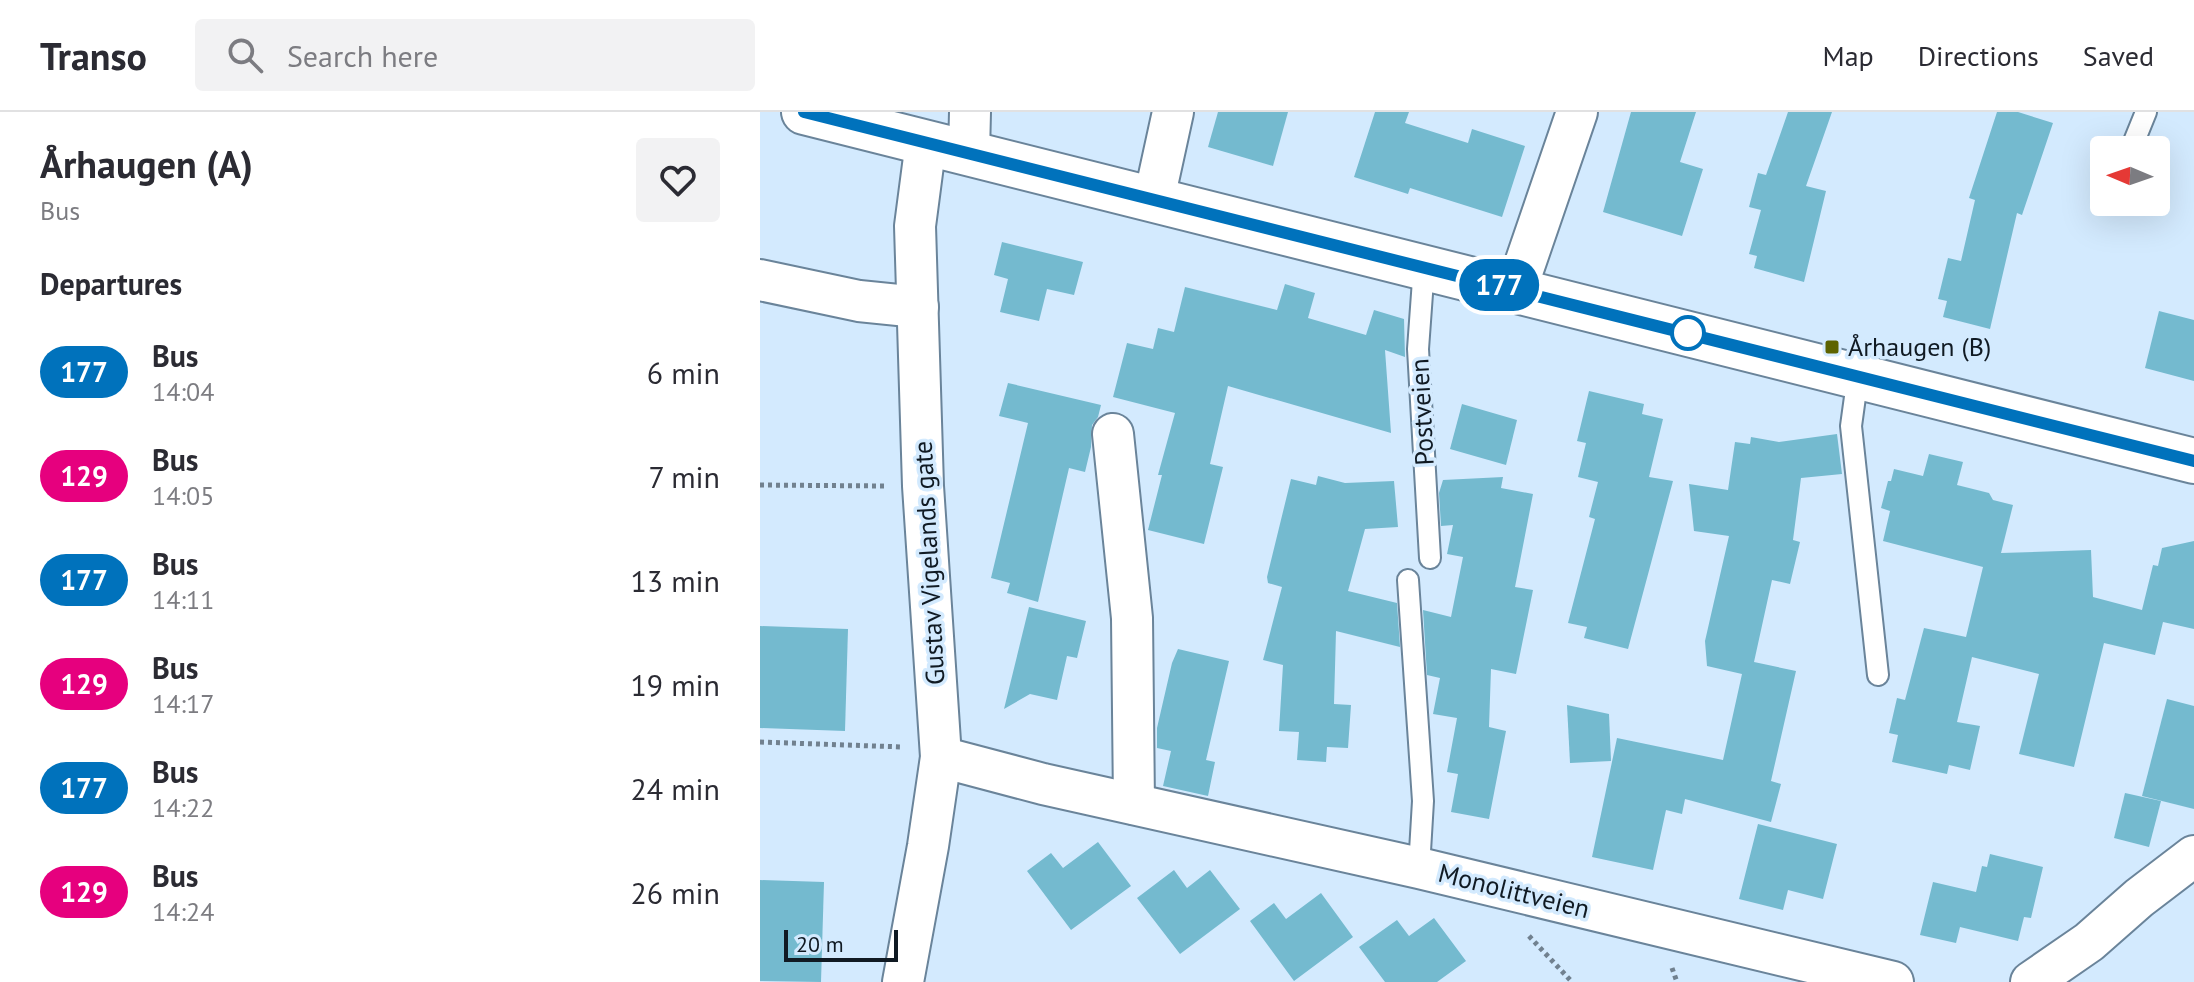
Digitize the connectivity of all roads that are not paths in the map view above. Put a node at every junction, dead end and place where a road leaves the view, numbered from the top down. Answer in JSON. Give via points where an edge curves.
{"nodes":[{"id":1,"x":804,"y":112,"type":"edge"},
{"id":2,"x":1173,"y":112,"type":"edge"},
{"id":3,"x":1577,"y":112,"type":"edge"},
{"id":4,"x":2146,"y":112,"type":"edge"},
{"id":5,"x":970,"y":132,"type":"edge"},
{"id":6,"x":2136,"y":136,"type":"edge"},
{"id":7,"x":926,"y":142,"type":"junction"},
{"id":8,"x":1154,"y":199,"type":"junction"},
{"id":9,"x":1424,"y":266,"type":"junction"},
{"id":10,"x":760,"y":280,"type":"edge"},
{"id":11,"x":1516,"y":290,"type":"junction"},
{"id":12,"x":918,"y":307,"type":"junction"},
{"id":13,"x":1858,"y":375,"type":"junction"},
{"id":14,"x":1113,"y":434,"type":"dead end"},
{"id":15,"x":2194,"y":461,"type":"edge"},
{"id":16,"x":1430,"y":558,"type":"dead end"},
{"id":17,"x":1408,"y":580,"type":"dead end"},
{"id":18,"x":1878,"y":675,"type":"dead end"},
{"id":19,"x":941,"y":757,"type":"junction"},
{"id":20,"x":1134,"y":804,"type":"junction"},
{"id":21,"x":2194,"y":856,"type":"edge"},
{"id":22,"x":1419,"y":868,"type":"junction"},
{"id":23,"x":903,"y":982,"type":"edge"},
{"id":24,"x":1893,"y":982,"type":"edge"},
{"id":25,"x":2031,"y":982,"type":"edge"}],
"edges":[{"from":1,"to":7,"type":"street"},
{"from":2,"to":8,"type":"street"},
{"from":3,"to":11,"type":"street"},
{"from":4,"to":6,"type":"lane"},
{"from":5,"to":7,"type":"street"},
{"from":5,"to":8,"type":"street"},
{"from":7,"to":12,"type":"street","name":"Gustav Vigelands gate","via":[[915,226]]},
{"from":8,"to":9,"type":"street"},
{"from":9,"to":11,"type":"street"},
{"from":9,"to":16,"type":"lane","name":"Postveien","via":[[1418,349]]},
{"from":10,"to":12,"type":"street","via":[[859,301]]},
{"from":11,"to":13,"type":"street"},
{"from":12,"to":19,"type":"street","name":"Gustav Vigelands gate","via":[[923,486]]},
{"from":13,"to":15,"type":"street"},
{"from":13,"to":18,"type":"lane","via":[[1851,426]]},
{"from":14,"to":20,"type":"street","via":[[1132,618]]},
{"from":17,"to":22,"type":"lane","via":[[1423,801]]},
{"from":19,"to":20,"type":"street","name":"Monolittveien"},
{"from":19,"to":23,"type":"street","name":"Gustav Vigelands gate"},
{"from":20,"to":22,"type":"street","name":"Monolittveien"},
{"from":21,"to":25,"type":"street"},
{"from":22,"to":24,"type":"street","name":"Monolittveien"}]}
